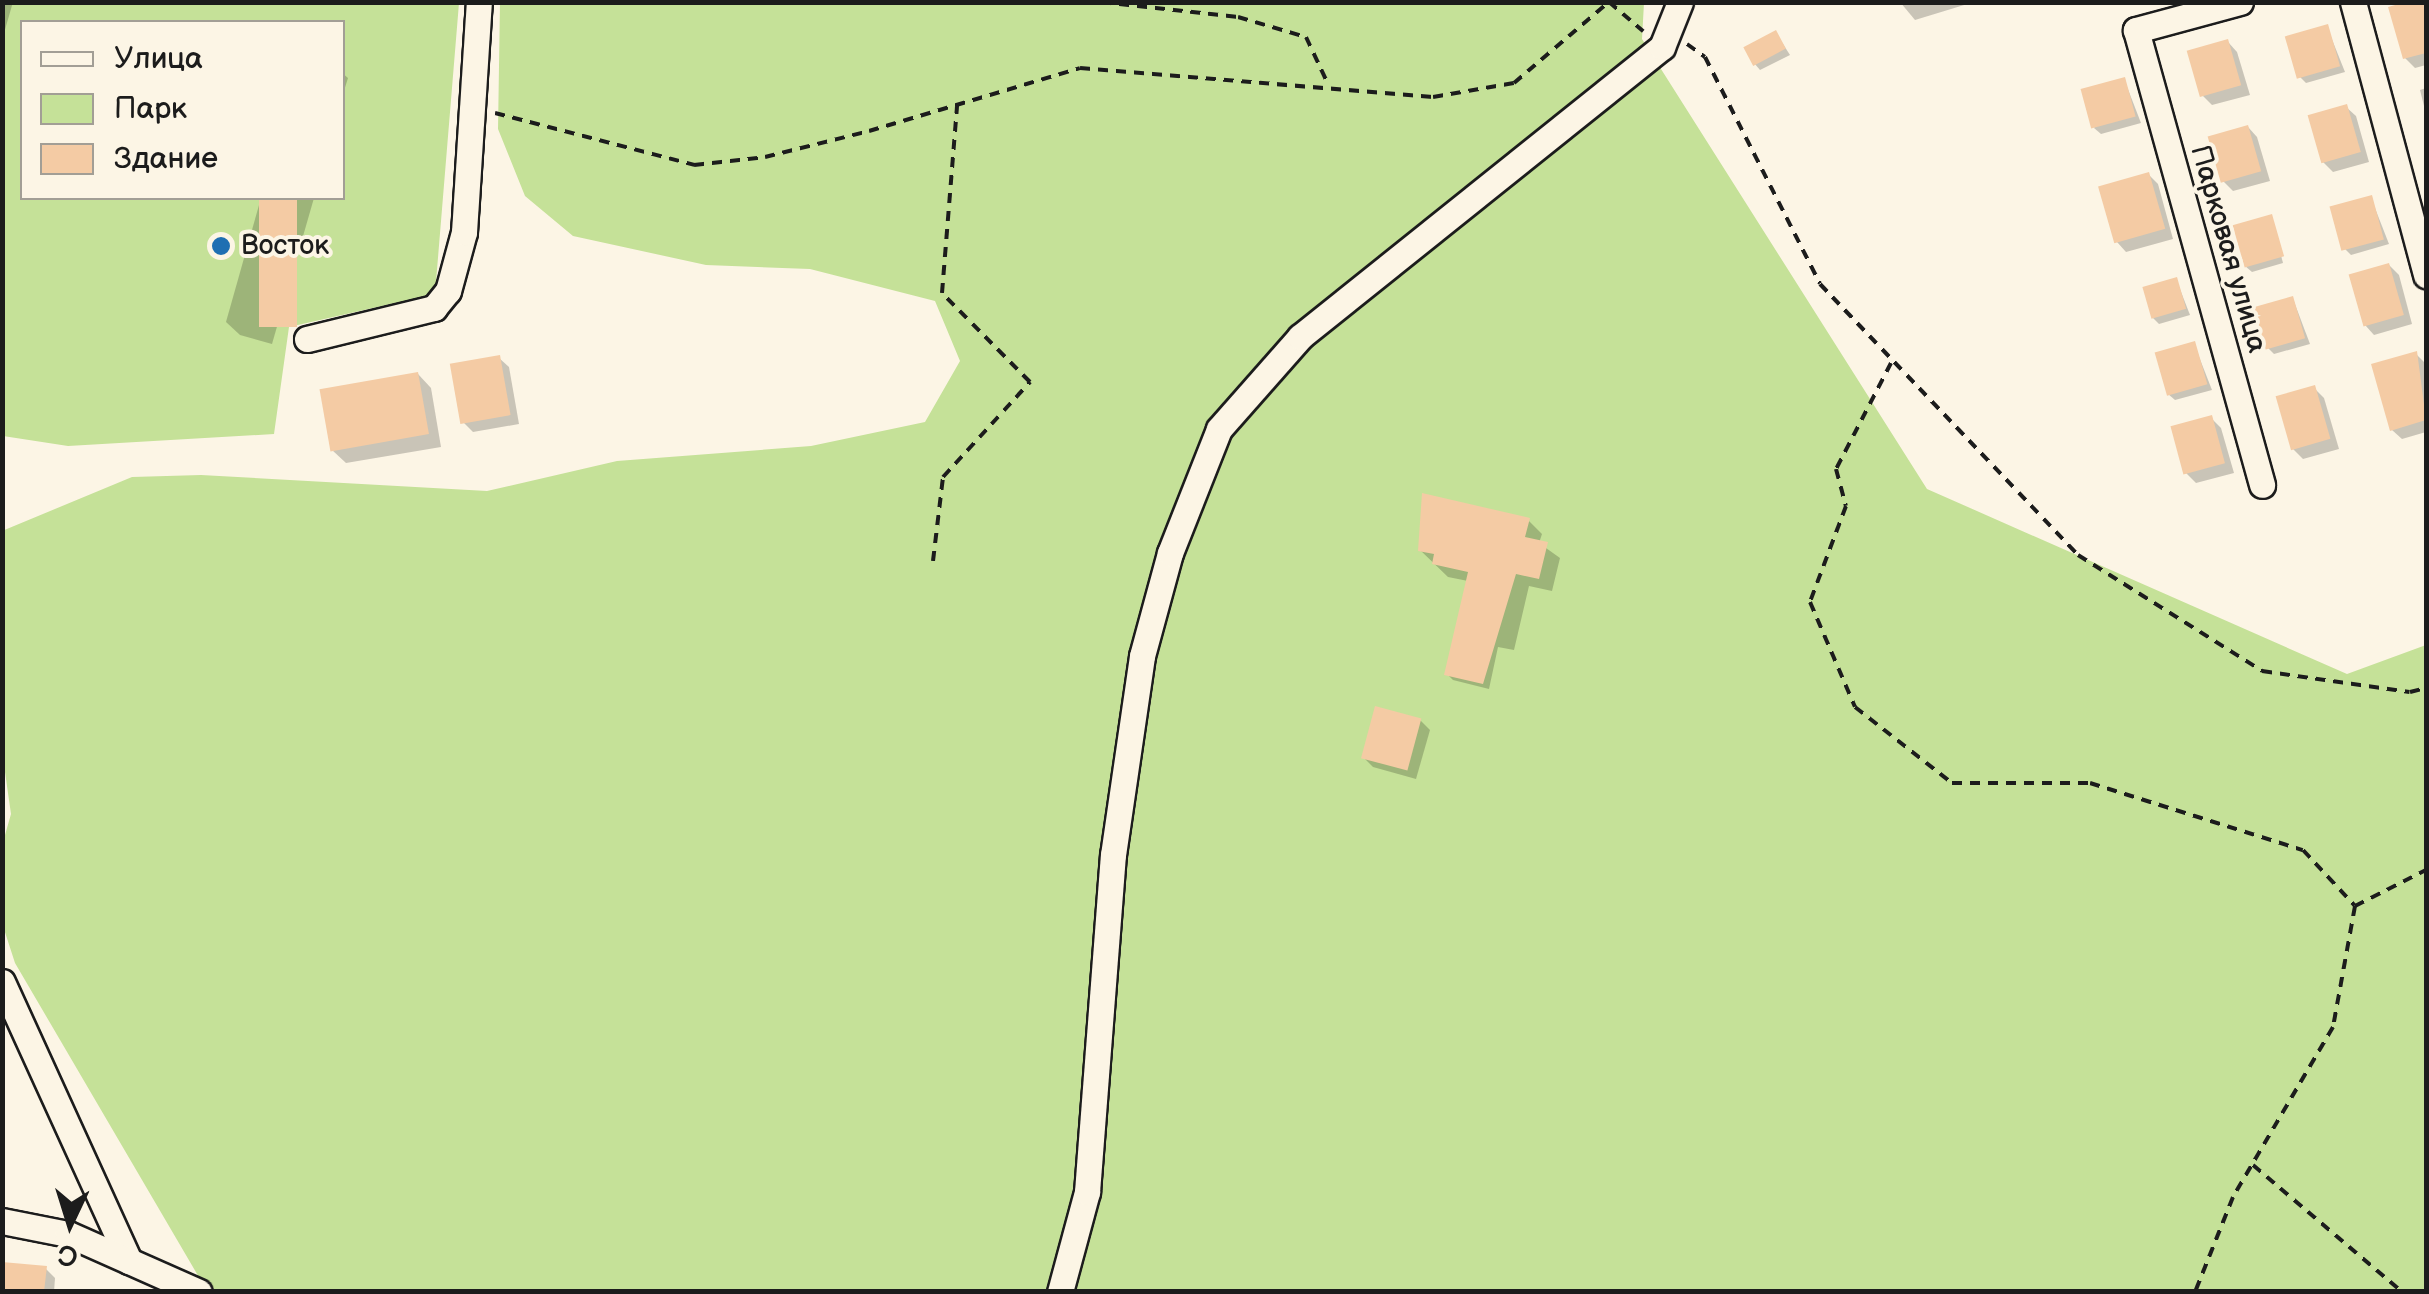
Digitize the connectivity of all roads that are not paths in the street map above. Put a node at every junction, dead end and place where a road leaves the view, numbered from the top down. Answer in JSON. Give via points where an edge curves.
{"nodes":[{"id":1,"x":480,"y":2,"type":"edge"},
{"id":2,"x":1680,"y":2,"type":"edge"},
{"id":3,"x":2240,"y":2,"type":"edge"},
{"id":4,"x":2353,"y":2,"type":"edge"},
{"id":5,"x":2426,"y":276,"type":"edge"},
{"id":6,"x":307,"y":339,"type":"dead end"},
{"id":7,"x":2262,"y":485,"type":"dead end"},
{"id":8,"x":2,"y":982,"type":"edge"},
{"id":9,"x":2,"y":1221,"type":"edge"},
{"id":10,"x":129,"y":1261,"type":"junction"},
{"id":11,"x":199,"y":1292,"type":"edge"},
{"id":12,"x":1060,"y":1292,"type":"edge"}],
"edges":[{"from":1,"to":6,"type":"street","via":[[464,232],[448,290],[434,308]]},
{"from":2,"to":12,"type":"street","via":[[1666,40],[1300,337],[1219,429],[1170,553],[1142,656],[1113,855],[1088,1192]]},
{"from":3,"to":7,"type":"street","name":"Парковая улица","via":[[2136,30]]},
{"from":4,"to":5,"type":"street"},
{"from":8,"to":10,"type":"street"},
{"from":9,"to":10,"type":"street","via":[[68,1234]]},
{"from":10,"to":11,"type":"street"}]}
